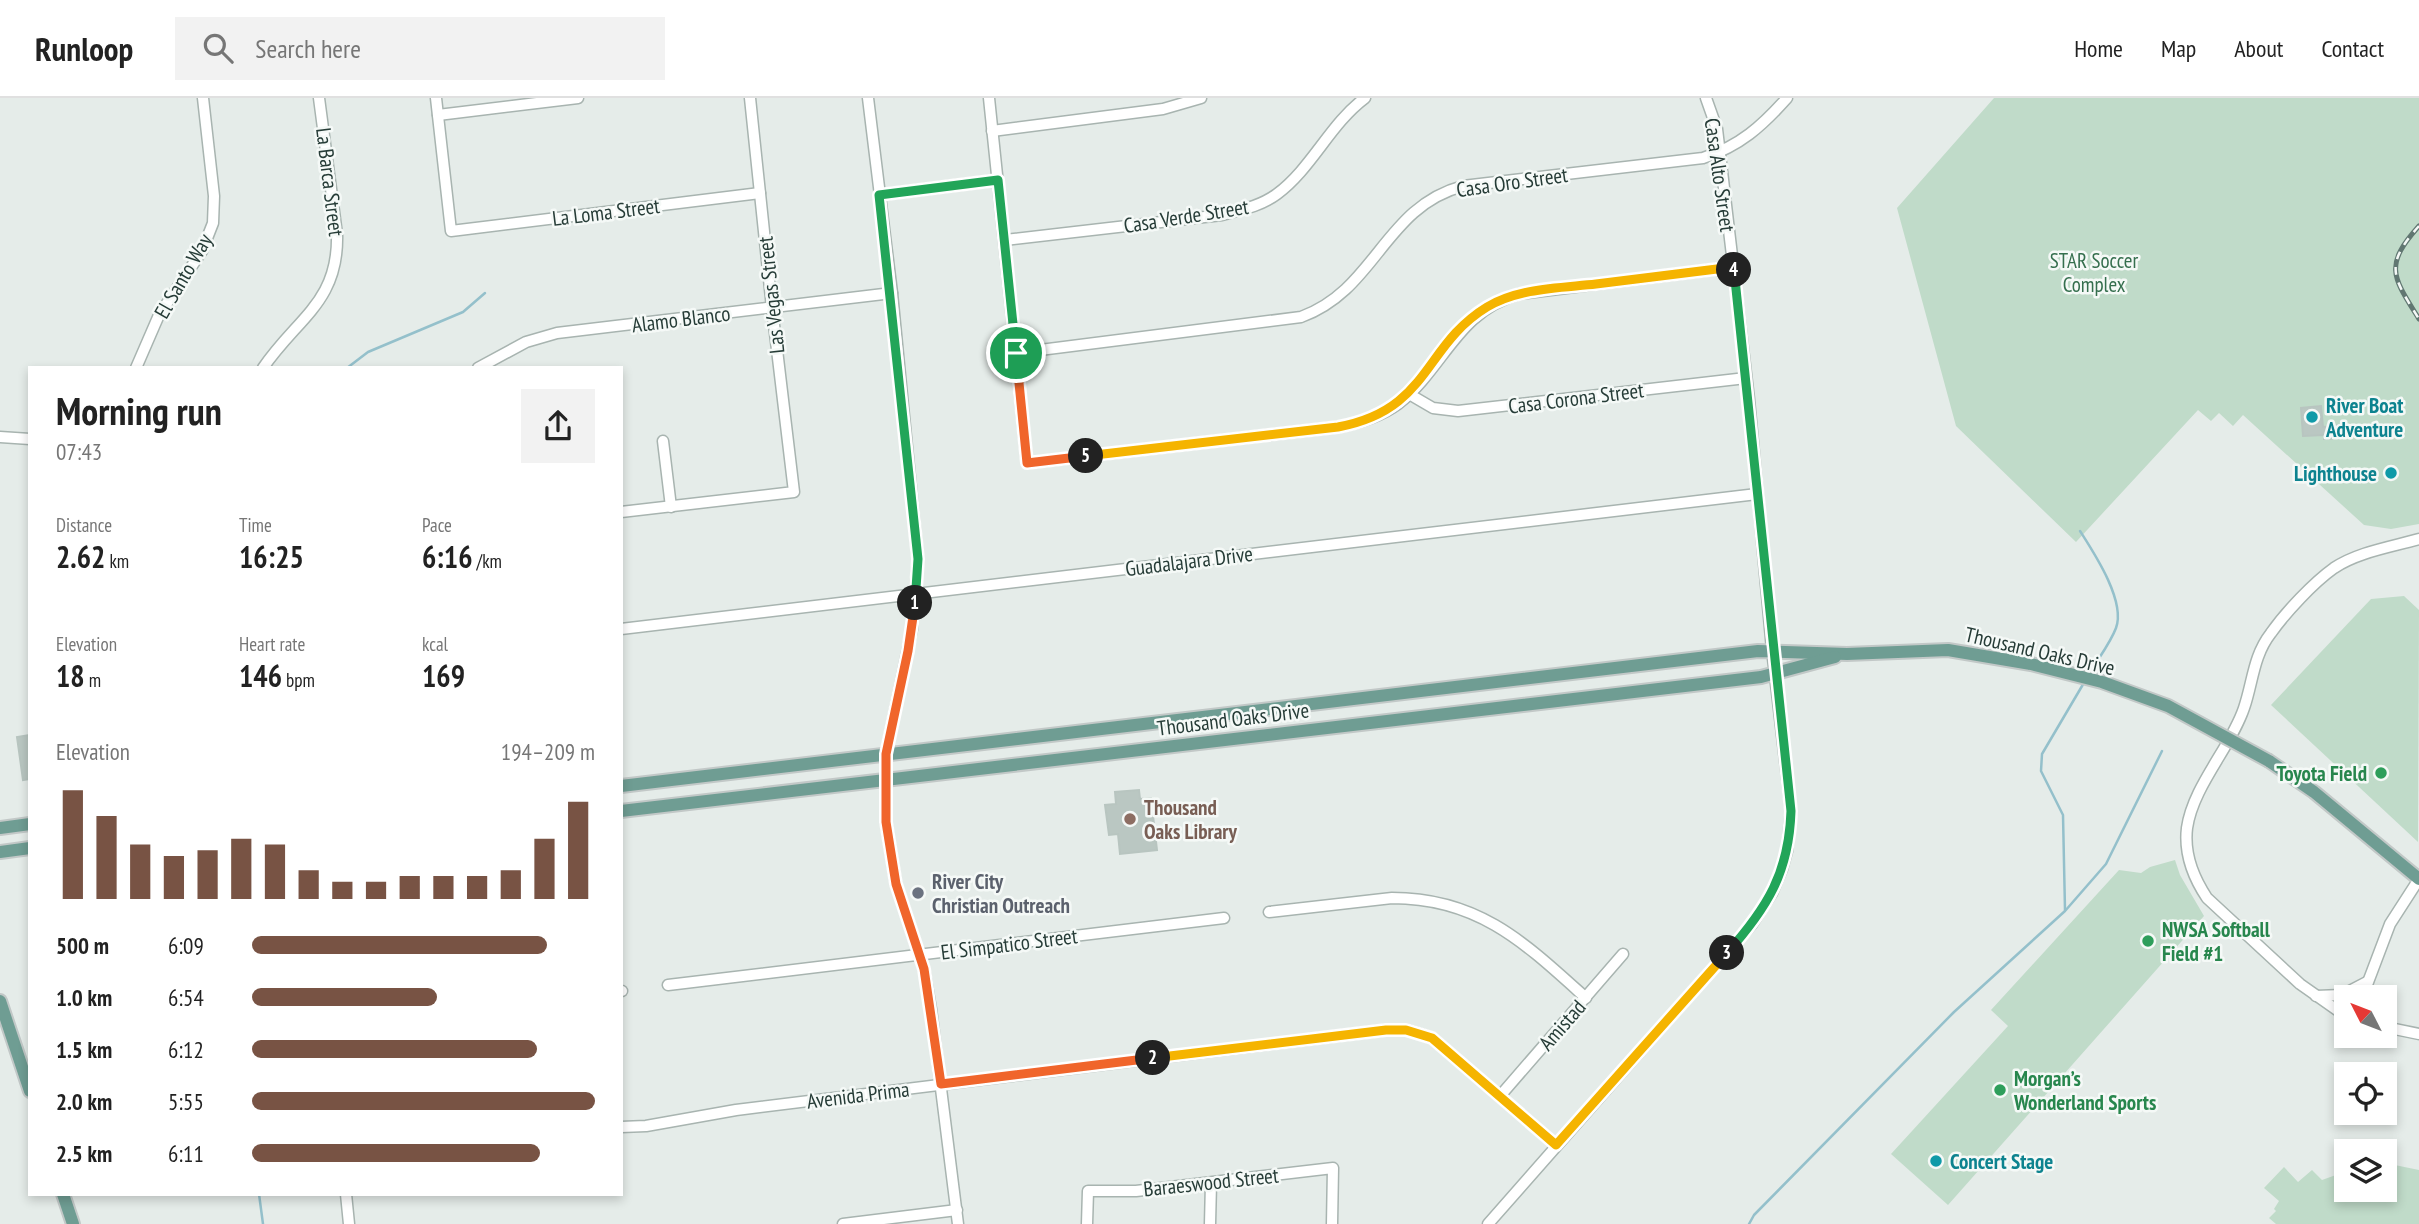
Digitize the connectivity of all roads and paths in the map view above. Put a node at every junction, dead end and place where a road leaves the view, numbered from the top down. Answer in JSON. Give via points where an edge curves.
{"nodes":[{"id":1,"x":202,"y":98,"type":"edge"},
{"id":2,"x":319,"y":98,"type":"edge"},
{"id":3,"x":436,"y":98,"type":"edge"},
{"id":4,"x":578,"y":98,"type":"edge"},
{"id":5,"x":750,"y":98,"type":"edge"},
{"id":6,"x":868,"y":98,"type":"edge"},
{"id":7,"x":989,"y":98,"type":"edge"},
{"id":8,"x":1201,"y":98,"type":"edge"},
{"id":9,"x":1365,"y":98,"type":"edge"},
{"id":10,"x":1706,"y":98,"type":"edge"},
{"id":11,"x":1787,"y":98,"type":"edge"},
{"id":12,"x":438,"y":115,"type":"junction"},
{"id":13,"x":992,"y":131,"type":"junction"},
{"id":14,"x":1720,"y":152,"type":"junction"},
{"id":15,"x":998,"y":180,"type":"junction"},
{"id":16,"x":760,"y":193,"type":"junction"},
{"id":17,"x":879,"y":195,"type":"junction"},
{"id":18,"x":1004,"y":240,"type":"junction"},
{"id":19,"x":1733,"y":267,"type":"junction"},
{"id":20,"x":892,"y":293,"type":"junction"},
{"id":21,"x":772,"y":308,"type":"junction"},
{"id":22,"x":1016,"y":353,"type":"junction"},
{"id":23,"x":137,"y":366,"type":"edge"},
{"id":24,"x":265,"y":366,"type":"edge"},
{"id":25,"x":482,"y":366,"type":"edge"},
{"id":26,"x":1746,"y":378,"type":"junction"},
{"id":27,"x":1409,"y":394,"type":"junction"},
{"id":28,"x":0,"y":437,"type":"edge"},
{"id":29,"x":28,"y":439,"type":"edge"},
{"id":30,"x":663,"y":441,"type":"dead end"},
{"id":31,"x":1757,"y":494,"type":"junction"},
{"id":32,"x":671,"y":507,"type":"junction"},
{"id":33,"x":623,"y":512,"type":"edge"},
{"id":34,"x":2419,"y":539,"type":"edge"},
{"id":35,"x":916,"y":594,"type":"junction"},
{"id":36,"x":623,"y":629,"type":"edge"},
{"id":37,"x":1772,"y":650,"type":"junction"},
{"id":38,"x":1847,"y":654,"type":"junction"},
{"id":39,"x":1775,"y":675,"type":"junction"},
{"id":40,"x":886,"y":754,"type":"junction"},
{"id":41,"x":886,"y":779,"type":"junction"},
{"id":42,"x":623,"y":786,"type":"edge"},
{"id":43,"x":623,"y":811,"type":"edge"},
{"id":44,"x":28,"y":824,"type":"edge"},
{"id":45,"x":0,"y":828,"type":"edge"},
{"id":46,"x":28,"y":848,"type":"edge"},
{"id":47,"x":0,"y":852,"type":"edge"},
{"id":48,"x":2419,"y":879,"type":"edge"},
{"id":49,"x":1269,"y":912,"type":"dead end"},
{"id":50,"x":1224,"y":918,"type":"dead end"},
{"id":51,"x":1623,"y":954,"type":"dead end"},
{"id":52,"x":920,"y":955,"type":"junction"},
{"id":53,"x":2367,"y":982,"type":"junction"},
{"id":54,"x":668,"y":985,"type":"dead end"},
{"id":55,"x":2366,"y":985,"type":"edge"},
{"id":56,"x":2368,"y":985,"type":"edge"},
{"id":57,"x":2314,"y":996,"type":"junction"},
{"id":58,"x":1586,"y":998,"type":"junction"},
{"id":59,"x":0,"y":1001,"type":"edge"},
{"id":60,"x":2334,"y":1009,"type":"edge"},
{"id":61,"x":2398,"y":1029,"type":"edge"},
{"id":62,"x":2419,"y":1034,"type":"edge"},
{"id":63,"x":941,"y":1084,"type":"junction"},
{"id":64,"x":28,"y":1085,"type":"edge"},
{"id":65,"x":1500,"y":1096,"type":"junction"},
{"id":66,"x":623,"y":1127,"type":"edge"},
{"id":67,"x":1556,"y":1145,"type":"junction"},
{"id":68,"x":1210,"y":1183,"type":"junction"},
{"id":69,"x":64,"y":1196,"type":"edge"},
{"id":70,"x":346,"y":1196,"type":"edge"},
{"id":71,"x":957,"y":1210,"type":"junction"},
{"id":72,"x":73,"y":1224,"type":"edge"},
{"id":73,"x":349,"y":1224,"type":"edge"},
{"id":74,"x":843,"y":1224,"type":"edge"},
{"id":75,"x":958,"y":1224,"type":"edge"},
{"id":76,"x":1087,"y":1224,"type":"edge"},
{"id":77,"x":1210,"y":1224,"type":"edge"},
{"id":78,"x":1332,"y":1224,"type":"edge"},
{"id":79,"x":1488,"y":1224,"type":"edge"}],
"edges":[{"from":1,"to":23,"type":"street","name":"El Santo Way","via":[[213,223],[202,251],[159,315]]},
{"from":2,"to":24,"type":"street","name":"La Barca Street","via":[[338,256],[317,306]]},
{"from":3,"to":12,"type":"street"},
{"from":4,"to":12,"type":"street"},
{"from":5,"to":16,"type":"street","name":"Las Vegas Street"},
{"from":6,"to":17,"type":"street"},
{"from":7,"to":13,"type":"street"},
{"from":8,"to":13,"type":"street","via":[[1163,109]]},
{"from":9,"to":18,"type":"street","name":"Casa Verde Street","via":[[1340,120],[1293,180],[1254,206],[1222,215]]},
{"from":10,"to":14,"type":"street","name":"Casa Alto Street"},
{"from":11,"to":14,"type":"street","name":"Casa Oro Street","via":[[1760,128]]},
{"from":12,"to":16,"type":"street","name":"La Loma Street","via":[[451,231]]},
{"from":13,"to":15,"type":"street"},
{"from":14,"to":19,"type":"street","name":"Casa Alto Street"},
{"from":14,"to":22,"type":"street","name":"Casa Oro Street","via":[[1703,158],[1463,186],[1441,193],[1413,211],[1343,294],[1301,317]]},
{"from":15,"to":17,"type":"street"},
{"from":15,"to":18,"type":"street"},
{"from":16,"to":21,"type":"street","name":"Las Vegas Street"},
{"from":17,"to":20,"type":"street"},
{"from":18,"to":22,"type":"street"},
{"from":19,"to":26,"type":"street","name":"Casa Alto Street"},
{"from":19,"to":27,"type":"street","via":[[1519,294],[1498,301],[1464,327]]},
{"from":20,"to":21,"type":"street","name":"Alamo Blanco"},
{"from":20,"to":35,"type":"street","via":[[918,559]]},
{"from":21,"to":25,"type":"street","name":"Alamo Blanco","via":[[557,333],[528,341]]},
{"from":21,"to":32,"type":"street","name":"Las Vegas Street","via":[[794,492]]},
{"from":22,"to":27,"type":"street","via":[[1027,463],[1338,427],[1376,417]]},
{"from":26,"to":27,"type":"street","name":"Casa Corona Street","via":[[1458,411],[1433,408]]},
{"from":26,"to":31,"type":"street","name":"Casa Alto Street"},
{"from":28,"to":29,"type":"street"},
{"from":30,"to":32,"type":"street"},
{"from":31,"to":35,"type":"street","name":"Guadalajara Drive"},
{"from":31,"to":37,"type":"street","name":"Casa Alto Street"},
{"from":32,"to":33,"type":"street"},
{"from":34,"to":57,"type":"street","via":[[2335,567],[2270,634],[2251,674],[2244,708],[2187,826],[2187,852],[2195,880],[2207,898]]},
{"from":35,"to":36,"type":"street","name":"Guadalajara Drive"},
{"from":35,"to":40,"type":"street"},
{"from":37,"to":38,"type":"main road","name":"Thousand Oaks Drive"},
{"from":37,"to":39,"type":"street","name":"Casa Alto Street"},
{"from":37,"to":40,"type":"main road","name":"Thousand Oaks Drive"},
{"from":38,"to":39,"type":"main road","name":"Thousand Oaks Drive"},
{"from":38,"to":48,"type":"main road","name":"Thousand Oaks Drive","bridge":true,"via":[[1948,650],[2102,682],[2168,706],[2269,761],[2315,792]]},
{"from":39,"to":41,"type":"main road","name":"Thousand Oaks Drive"},
{"from":39,"to":67,"type":"street","name":"Casa Alto Street","via":[[1791,811],[1787,851],[1772,893],[1752,924]]},
{"from":40,"to":41,"type":"street"},
{"from":40,"to":42,"type":"main road","name":"Thousand Oaks Drive"},
{"from":41,"to":43,"type":"main road","name":"Thousand Oaks Drive"},
{"from":41,"to":52,"type":"street","via":[[890,855]]},
{"from":44,"to":45,"type":"main road"},
{"from":46,"to":47,"type":"main road"},
{"from":48,"to":53,"type":"street","via":[[2390,924]]},
{"from":49,"to":58,"type":"street","via":[[1392,898],[1454,906],[1512,934]]},
{"from":50,"to":52,"type":"street","name":"El Simpatico Street"},
{"from":51,"to":58,"type":"street","name":"Amistad"},
{"from":52,"to":54,"type":"street","name":"El Simpatico Street"},
{"from":52,"to":63,"type":"street"},
{"from":53,"to":55,"type":"street"},
{"from":53,"to":56,"type":"street"},
{"from":53,"to":57,"type":"street","via":[[2342,995]]},
{"from":57,"to":60,"type":"street"},
{"from":58,"to":65,"type":"street","name":"Amistad"},
{"from":59,"to":64,"type":"main road"},
{"from":61,"to":62,"type":"street"},
{"from":63,"to":65,"type":"street","name":"Avenida Prima","via":[[1396,1030],[1432,1038]]},
{"from":63,"to":66,"type":"street","name":"Avenida Prima"},
{"from":63,"to":71,"type":"street"},
{"from":65,"to":67,"type":"street","name":"Avenida Prima"},
{"from":67,"to":79,"type":"street","name":"Casa Alto Street"},
{"from":68,"to":76,"type":"street","name":"Baraeswood Street","via":[[1088,1191]]},
{"from":68,"to":77,"type":"street"},
{"from":68,"to":78,"type":"street","name":"Baraeswood Street","via":[[1333,1168]]},
{"from":69,"to":72,"type":"main road"},
{"from":70,"to":73,"type":"street"},
{"from":71,"to":74,"type":"street"},
{"from":71,"to":75,"type":"street"}]}
